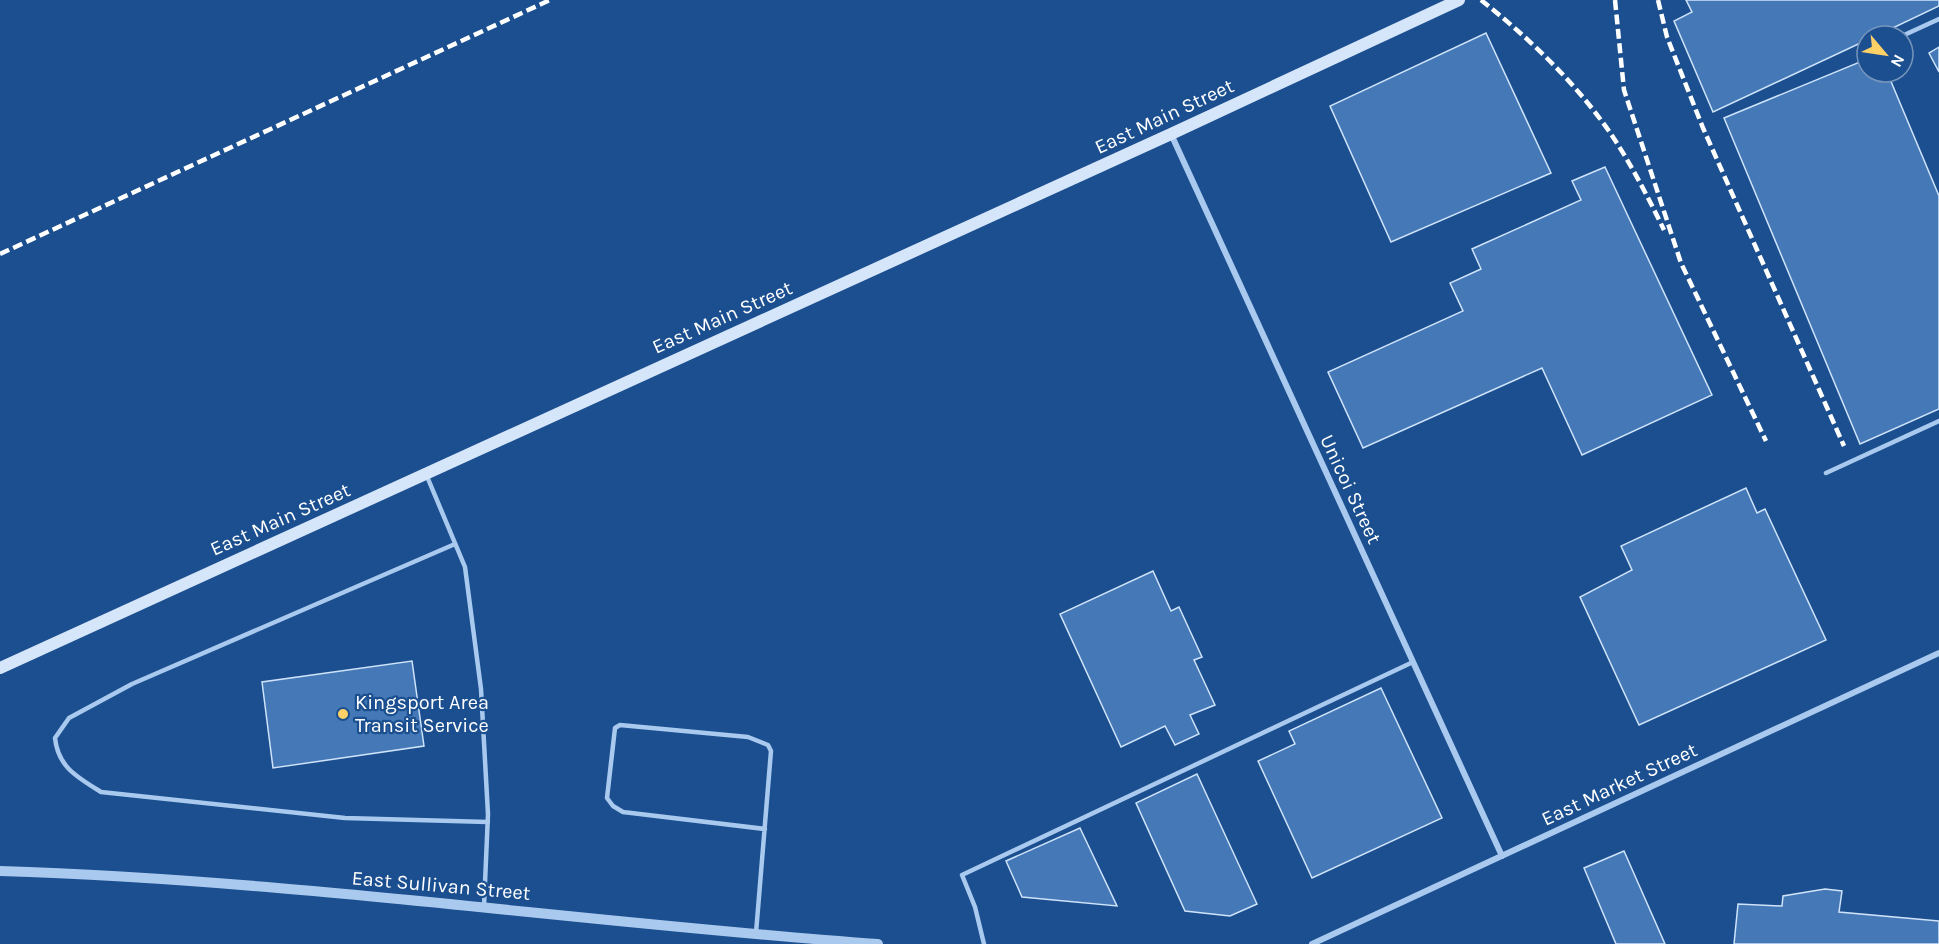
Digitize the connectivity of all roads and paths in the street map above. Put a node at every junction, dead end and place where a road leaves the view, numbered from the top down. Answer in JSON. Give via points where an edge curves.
{"nodes":[{"id":1,"x":1459,"y":0,"type":"edge"},
{"id":2,"x":1939,"y":19,"type":"edge"},
{"id":3,"x":1915,"y":30,"type":"edge"},
{"id":4,"x":1171,"y":134,"type":"junction"},
{"id":5,"x":1939,"y":421,"type":"edge"},
{"id":6,"x":426,"y":474,"type":"junction"},
{"id":7,"x":1826,"y":474,"type":"dead end"},
{"id":8,"x":455,"y":544,"type":"junction"},
{"id":9,"x":1939,"y":653,"type":"edge"},
{"id":10,"x":1413,"y":663,"type":"junction"},
{"id":11,"x":0,"y":668,"type":"edge"},
{"id":12,"x":488,"y":822,"type":"junction"},
{"id":13,"x":765,"y":829,"type":"junction"},
{"id":14,"x":1502,"y":856,"type":"junction"},
{"id":15,"x":0,"y":871,"type":"edge"},
{"id":16,"x":484,"y":907,"type":"junction"},
{"id":17,"x":756,"y":933,"type":"junction"},
{"id":18,"x":832,"y":942,"type":"edge"},
{"id":19,"x":878,"y":944,"type":"edge"},
{"id":20,"x":984,"y":944,"type":"edge"},
{"id":21,"x":1312,"y":944,"type":"edge"}],
"edges":[{"from":1,"to":4,"type":"main road","name":"East Main Street"},
{"from":2,"to":3,"type":"lane"},
{"from":4,"to":6,"type":"main road","name":"East Main Street"},
{"from":4,"to":10,"type":"street","name":"Unicoi Street"},
{"from":5,"to":7,"type":"lane"},
{"from":6,"to":8,"type":"lane"},
{"from":6,"to":11,"type":"main road","name":"East Main Street"},
{"from":8,"to":12,"type":"lane","via":[[465,567],[481,689]]},
{"from":8,"to":12,"type":"lane","via":[[132,684],[69,718],[55,738],[57,754],[74,775],[101,792],[345,818]]},
{"from":9,"to":14,"type":"street","name":"East Market Street"},
{"from":10,"to":14,"type":"street","name":"Unicoi Street"},
{"from":10,"to":20,"type":"lane","via":[[962,875]]},
{"from":12,"to":16,"type":"lane"},
{"from":13,"to":13,"type":"lane","via":[[771,751],[760,740],[620,725],[615,728],[608,798],[613,806],[623,812]]},
{"from":13,"to":17,"type":"lane"},
{"from":14,"to":21,"type":"street","name":"East Market Street"},
{"from":15,"to":16,"type":"street","name":"East Sullivan Street","via":[[247,886]]},
{"from":16,"to":17,"type":"street","name":"East Sullivan Street"},
{"from":17,"to":18,"type":"street","name":"East Sullivan Street"},
{"from":18,"to":19,"type":"street","name":"East Sullivan Street"}]}
